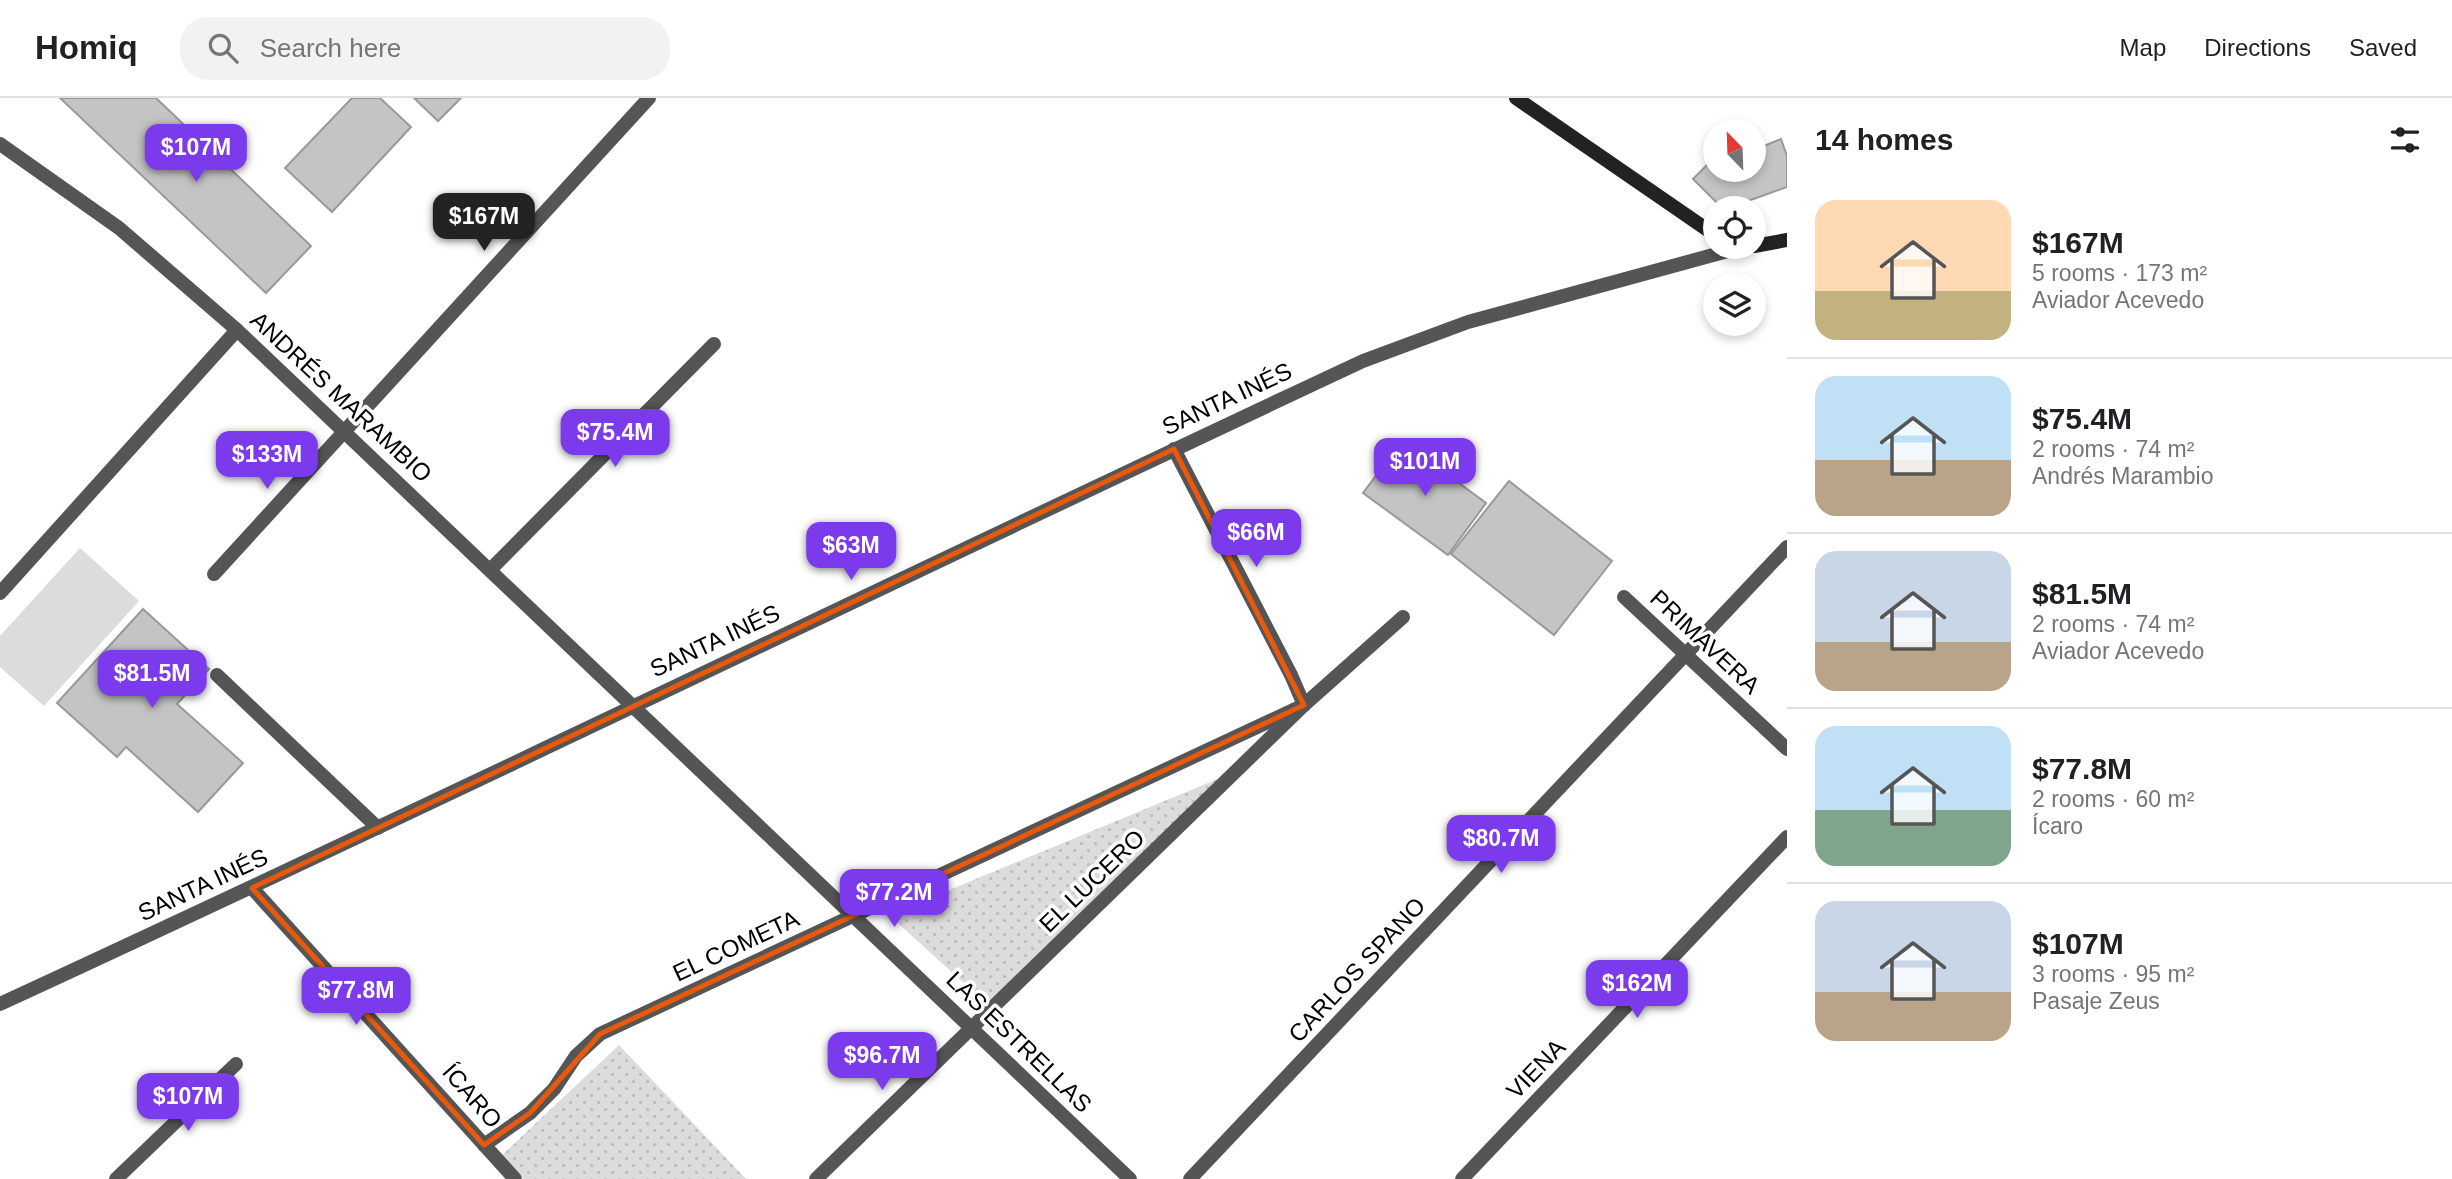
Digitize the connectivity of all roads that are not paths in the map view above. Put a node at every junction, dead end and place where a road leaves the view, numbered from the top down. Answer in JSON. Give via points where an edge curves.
{"nodes":[{"id":1,"x":649,"y":98,"type":"edge"},
{"id":2,"x":1516,"y":98,"type":"edge"},
{"id":3,"x":0,"y":144,"type":"edge"},
{"id":4,"x":1703,"y":227,"type":"edge"},
{"id":5,"x":1787,"y":240,"type":"edge"},
{"id":6,"x":1766,"y":244,"type":"edge"},
{"id":7,"x":1703,"y":258,"type":"edge"},
{"id":8,"x":237,"y":330,"type":"junction"},
{"id":9,"x":715,"y":344,"type":"dead end"},
{"id":10,"x":345,"y":432,"type":"junction"},
{"id":11,"x":1174,"y":449,"type":"junction"},
{"id":12,"x":1787,"y":547,"type":"edge"},
{"id":13,"x":491,"y":569,"type":"junction"},
{"id":14,"x":214,"y":574,"type":"dead end"},
{"id":15,"x":0,"y":593,"type":"edge"},
{"id":16,"x":1624,"y":597,"type":"dead end"},
{"id":17,"x":1403,"y":617,"type":"dead end"},
{"id":18,"x":1685,"y":655,"type":"junction"},
{"id":19,"x":217,"y":675,"type":"dead end"},
{"id":20,"x":634,"y":704,"type":"junction"},
{"id":21,"x":1304,"y":705,"type":"junction"},
{"id":22,"x":1787,"y":749,"type":"edge"},
{"id":23,"x":378,"y":828,"type":"junction"},
{"id":24,"x":1787,"y":837,"type":"edge"},
{"id":25,"x":252,"y":888,"type":"junction"},
{"id":26,"x":855,"y":915,"type":"junction"},
{"id":27,"x":0,"y":1004,"type":"edge"},
{"id":28,"x":973,"y":1030,"type":"junction"},
{"id":29,"x":236,"y":1064,"type":"dead end"},
{"id":30,"x":484,"y":1145,"type":"junction"},
{"id":31,"x":116,"y":1179,"type":"edge"},
{"id":32,"x":515,"y":1179,"type":"edge"},
{"id":33,"x":816,"y":1179,"type":"edge"},
{"id":34,"x":1130,"y":1179,"type":"edge"},
{"id":35,"x":1190,"y":1179,"type":"edge"},
{"id":36,"x":1462,"y":1179,"type":"edge"}],
"edges":[{"from":1,"to":10,"type":"street"},
{"from":2,"to":4,"type":"main road"},
{"from":3,"to":8,"type":"street","name":"ANDRÉS MARAMBIO","via":[[119,228]]},
{"from":5,"to":6,"type":"main road"},
{"from":7,"to":11,"type":"street","name":"SANTA INÉS","via":[[1420,338]]},
{"from":8,"to":10,"type":"street","name":"ANDRÉS MARAMBIO"},
{"from":8,"to":15,"type":"street"},
{"from":9,"to":13,"type":"street"},
{"from":10,"to":13,"type":"street","name":"ANDRÉS MARAMBIO"},
{"from":10,"to":14,"type":"street"},
{"from":11,"to":20,"type":"street","name":"SANTA INÉS"},
{"from":11,"to":21,"type":"street"},
{"from":12,"to":18,"type":"street","name":"CARLOS SPANO"},
{"from":13,"to":20,"type":"street","name":"ANDRÉS MARAMBIO"},
{"from":16,"to":18,"type":"street","name":"PRIMAVERA"},
{"from":17,"to":21,"type":"street","name":"EL LUCERO"},
{"from":18,"to":22,"type":"street","name":"PRIMAVERA"},
{"from":18,"to":35,"type":"street","name":"CARLOS SPANO"},
{"from":19,"to":23,"type":"street"},
{"from":20,"to":23,"type":"street","name":"SANTA INÉS"},
{"from":20,"to":26,"type":"street","name":"LAS ESTRELLAS"},
{"from":21,"to":26,"type":"street","name":"EL COMETA"},
{"from":21,"to":28,"type":"street","name":"EL LUCERO"},
{"from":23,"to":25,"type":"street","name":"SANTA INÉS"},
{"from":24,"to":36,"type":"street","name":"VIENA"},
{"from":25,"to":27,"type":"street","name":"SANTA INÉS"},
{"from":25,"to":30,"type":"street","name":"ÍCARO"},
{"from":26,"to":28,"type":"street","name":"LAS ESTRELLAS"},
{"from":26,"to":30,"type":"street","name":"EL COMETA","via":[[600,1034],[530,1113]]},
{"from":28,"to":33,"type":"street","name":"EL LUCERO"},
{"from":28,"to":34,"type":"street","name":"LAS ESTRELLAS"},
{"from":29,"to":31,"type":"street"},
{"from":30,"to":32,"type":"street","name":"ÍCARO"}]}
